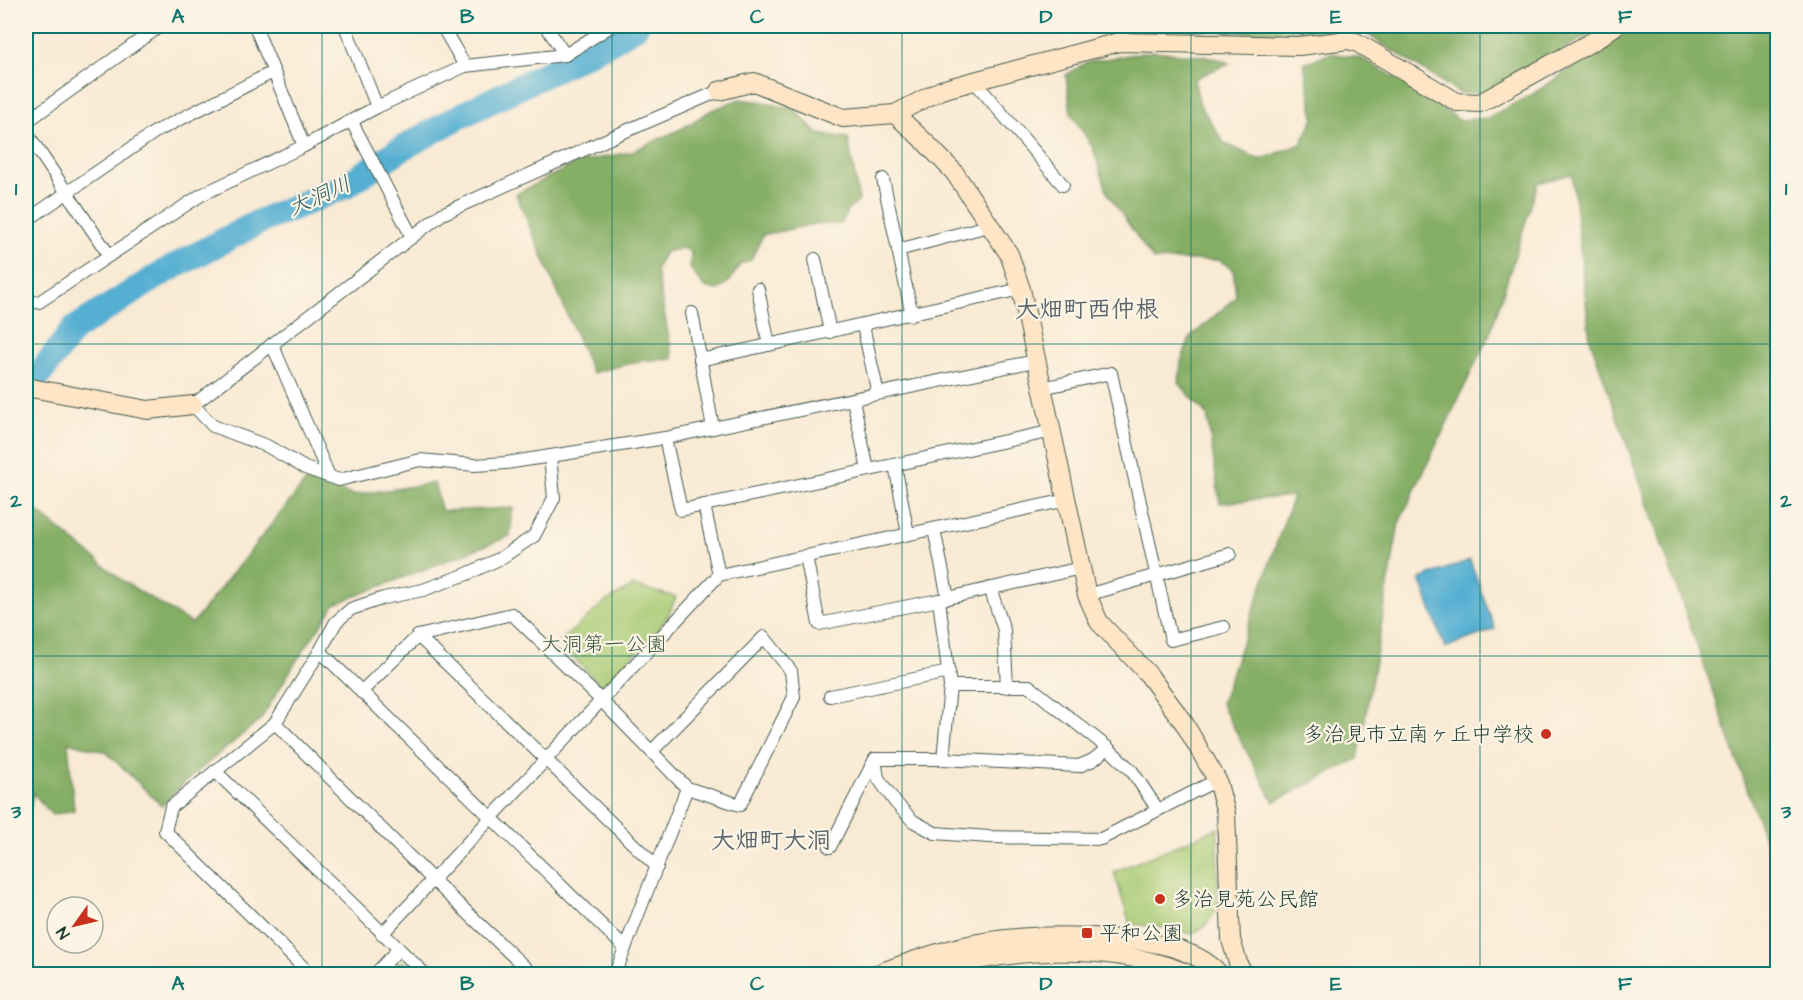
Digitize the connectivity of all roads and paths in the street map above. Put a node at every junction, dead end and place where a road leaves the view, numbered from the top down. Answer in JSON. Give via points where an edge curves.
{"nodes":[{"id":1,"x":156,"y":26,"type":"edge"},
{"id":2,"x":255,"y":26,"type":"edge"},
{"id":3,"x":345,"y":26,"type":"edge"},
{"id":4,"x":442,"y":26,"type":"edge"},
{"id":5,"x":546,"y":26,"type":"edge"},
{"id":6,"x":611,"y":26,"type":"edge"},
{"id":7,"x":1616,"y":26,"type":"edge"},
{"id":8,"x":564,"y":55,"type":"junction"},
{"id":9,"x":465,"y":66,"type":"junction"},
{"id":10,"x":273,"y":72,"type":"junction"},
{"id":11,"x":975,"y":82,"type":"junction"},
{"id":12,"x":719,"y":91,"type":"joint"},
{"id":13,"x":377,"y":108,"type":"junction"},
{"id":14,"x":895,"y":114,"type":"junction"},
{"id":15,"x":26,"y":122,"type":"edge"},
{"id":16,"x":352,"y":122,"type":"junction"},
{"id":17,"x":26,"y":132,"type":"edge"},
{"id":18,"x":304,"y":146,"type":"junction"},
{"id":19,"x":883,"y":179,"type":"dead end"},
{"id":20,"x":1063,"y":185,"type":"dead end"},
{"id":21,"x":66,"y":191,"type":"junction"},
{"id":22,"x":26,"y":221,"type":"edge"},
{"id":23,"x":992,"y":225,"type":"junction"},
{"id":24,"x":412,"y":237,"type":"junction"},
{"id":25,"x":898,"y":250,"type":"junction"},
{"id":26,"x":109,"y":255,"type":"junction"},
{"id":27,"x":815,"y":259,"type":"dead end"},
{"id":28,"x":758,"y":289,"type":"dead end"},
{"id":29,"x":1022,"y":289,"type":"junction"},
{"id":30,"x":26,"y":303,"type":"edge"},
{"id":31,"x":692,"y":313,"type":"dead end"},
{"id":32,"x":912,"y":315,"type":"junction"},
{"id":33,"x":863,"y":326,"type":"junction"},
{"id":34,"x":830,"y":332,"type":"junction"},
{"id":35,"x":272,"y":344,"type":"junction"},
{"id":36,"x":769,"y":345,"type":"junction"},
{"id":37,"x":700,"y":360,"type":"junction"},
{"id":38,"x":1035,"y":361,"type":"junction"},
{"id":39,"x":26,"y":387,"type":"edge"},
{"id":40,"x":1042,"y":388,"type":"junction"},
{"id":41,"x":878,"y":394,"type":"junction"},
{"id":42,"x":853,"y":400,"type":"junction"},
{"id":43,"x":193,"y":405,"type":"junction"},
{"id":44,"x":713,"y":428,"type":"junction"},
{"id":45,"x":1053,"y":431,"type":"junction"},
{"id":46,"x":665,"y":438,"type":"junction"},
{"id":47,"x":550,"y":456,"type":"junction"},
{"id":48,"x":895,"y":465,"type":"junction"},
{"id":49,"x":868,"y":470,"type":"junction"},
{"id":50,"x":329,"y":476,"type":"junction"},
{"id":51,"x":1067,"y":500,"type":"junction"},
{"id":52,"x":704,"y":505,"type":"junction"},
{"id":53,"x":933,"y":529,"type":"junction"},
{"id":54,"x":908,"y":534,"type":"junction"},
{"id":55,"x":1230,"y":554,"type":"dead end"},
{"id":56,"x":806,"y":556,"type":"junction"},
{"id":57,"x":1081,"y":568,"type":"junction"},
{"id":58,"x":719,"y":575,"type":"junction"},
{"id":59,"x":1157,"y":575,"type":"junction"},
{"id":60,"x":990,"y":588,"type":"junction"},
{"id":61,"x":1087,"y":595,"type":"junction"},
{"id":62,"x":944,"y":599,"type":"junction"},
{"id":63,"x":1224,"y":627,"type":"dead end"},
{"id":64,"x":418,"y":636,"type":"junction"},
{"id":65,"x":320,"y":651,"type":"junction"},
{"id":66,"x":949,"y":672,"type":"junction"},
{"id":67,"x":950,"y":686,"type":"junction"},
{"id":68,"x":1007,"y":687,"type":"junction"},
{"id":69,"x":361,"y":692,"type":"junction"},
{"id":70,"x":830,"y":696,"type":"dead end"},
{"id":71,"x":602,"y":701,"type":"junction"},
{"id":72,"x":275,"y":723,"type":"junction"},
{"id":73,"x":1108,"y":748,"type":"junction"},
{"id":74,"x":652,"y":751,"type":"junction"},
{"id":75,"x":547,"y":759,"type":"junction"},
{"id":76,"x":875,"y":759,"type":"junction"},
{"id":77,"x":943,"y":759,"type":"junction"},
{"id":78,"x":215,"y":771,"type":"junction"},
{"id":79,"x":1217,"y":780,"type":"junction"},
{"id":80,"x":687,"y":788,"type":"junction"},
{"id":81,"x":1158,"y":810,"type":"junction"},
{"id":82,"x":490,"y":817,"type":"junction"},
{"id":83,"x":830,"y":847,"type":"dead end"},
{"id":84,"x":657,"y":867,"type":"junction"},
{"id":85,"x":432,"y":879,"type":"junction"},
{"id":86,"x":382,"y":934,"type":"junction"},
{"id":87,"x":625,"y":948,"type":"junction"},
{"id":88,"x":398,"y":950,"type":"junction"},
{"id":89,"x":929,"y":974,"type":"edge"},
{"id":90,"x":1188,"y":974,"type":"edge"},
{"id":91,"x":310,"y":975,"type":"edge"},
{"id":92,"x":375,"y":975,"type":"edge"},
{"id":93,"x":425,"y":975,"type":"edge"},
{"id":94,"x":532,"y":975,"type":"edge"},
{"id":95,"x":615,"y":975,"type":"edge"},
{"id":96,"x":878,"y":975,"type":"edge"},
{"id":97,"x":1220,"y":975,"type":"edge"},
{"id":98,"x":1246,"y":975,"type":"edge"}],
"edges":[{"from":1,"to":15,"type":"street"},
{"from":2,"to":10,"type":"street"},
{"from":3,"to":13,"type":"street"},
{"from":4,"to":9,"type":"street"},
{"from":5,"to":8,"type":"street"},
{"from":6,"to":8,"type":"street"},
{"from":7,"to":11,"type":"street","via":[[1480,103],[1457,102],[1348,40],[1299,46],[1119,42]]},
{"from":8,"to":9,"type":"street"},
{"from":9,"to":13,"type":"street"},
{"from":10,"to":18,"type":"street"},
{"from":10,"to":21,"type":"street","via":[[155,132]]},
{"from":11,"to":14,"type":"street","via":[[941,90]]},
{"from":11,"to":20,"type":"street"},
{"from":12,"to":14,"type":"street","via":[[754,82],[843,118]]},
{"from":12,"to":24,"type":"street","via":[[442,214]]},
{"from":13,"to":16,"type":"street"},
{"from":14,"to":23,"type":"street","via":[[954,172]]},
{"from":16,"to":18,"type":"street"},
{"from":16,"to":24,"type":"street"},
{"from":17,"to":21,"type":"street"},
{"from":18,"to":26,"type":"street","via":[[201,195]]},
{"from":19,"to":25,"type":"street"},
{"from":21,"to":22,"type":"street"},
{"from":21,"to":26,"type":"street"},
{"from":23,"to":25,"type":"street"},
{"from":23,"to":29,"type":"street","via":[[1009,254]]},
{"from":24,"to":35,"type":"street"},
{"from":25,"to":32,"type":"street"},
{"from":26,"to":30,"type":"street","via":[[39,302]]},
{"from":27,"to":34,"type":"street"},
{"from":28,"to":36,"type":"street"},
{"from":29,"to":32,"type":"street"},
{"from":29,"to":38,"type":"street"},
{"from":31,"to":37,"type":"street"},
{"from":32,"to":33,"type":"street"},
{"from":33,"to":34,"type":"street"},
{"from":33,"to":41,"type":"street"},
{"from":34,"to":36,"type":"street"},
{"from":35,"to":43,"type":"street"},
{"from":35,"to":50,"type":"street"},
{"from":36,"to":37,"type":"street"},
{"from":37,"to":44,"type":"street"},
{"from":38,"to":40,"type":"street"},
{"from":38,"to":41,"type":"street"},
{"from":39,"to":43,"type":"street","via":[[147,410]]},
{"from":40,"to":45,"type":"street"},
{"from":40,"to":59,"type":"street","via":[[1111,373]]},
{"from":41,"to":42,"type":"street"},
{"from":42,"to":44,"type":"street"},
{"from":42,"to":49,"type":"street"},
{"from":43,"to":50,"type":"street","via":[[213,426],[267,446],[305,468]]},
{"from":44,"to":46,"type":"street"},
{"from":45,"to":48,"type":"street"},
{"from":45,"to":51,"type":"street"},
{"from":46,"to":47,"type":"street"},
{"from":46,"to":52,"type":"street","via":[[681,510]]},
{"from":47,"to":50,"type":"street","via":[[476,465],[420,460],[339,480]]},
{"from":47,"to":65,"type":"street","via":[[554,498],[534,536],[467,574],[351,609],[336,622]]},
{"from":48,"to":49,"type":"street"},
{"from":48,"to":54,"type":"street"},
{"from":49,"to":52,"type":"street"},
{"from":51,"to":53,"type":"street"},
{"from":51,"to":57,"type":"street"},
{"from":52,"to":58,"type":"street"},
{"from":53,"to":54,"type":"street"},
{"from":53,"to":62,"type":"street"},
{"from":54,"to":56,"type":"street"},
{"from":55,"to":59,"type":"street"},
{"from":56,"to":58,"type":"street"},
{"from":56,"to":62,"type":"street","via":[[819,624]]},
{"from":57,"to":60,"type":"street"},
{"from":57,"to":61,"type":"street"},
{"from":58,"to":71,"type":"street"},
{"from":59,"to":61,"type":"street"},
{"from":59,"to":63,"type":"street","via":[[1172,640]]},
{"from":60,"to":62,"type":"street"},
{"from":60,"to":68,"type":"street","via":[[1004,630]]},
{"from":61,"to":79,"type":"street","via":[[1099,622],[1148,674],[1184,723]]},
{"from":62,"to":66,"type":"street"},
{"from":64,"to":69,"type":"street"},
{"from":64,"to":71,"type":"street","via":[[512,614]]},
{"from":64,"to":75,"type":"street"},
{"from":65,"to":69,"type":"street"},
{"from":65,"to":72,"type":"street"},
{"from":66,"to":67,"type":"street"},
{"from":66,"to":70,"type":"street"},
{"from":67,"to":68,"type":"street"},
{"from":67,"to":77,"type":"street"},
{"from":68,"to":73,"type":"street","via":[[1029,686]]},
{"from":69,"to":82,"type":"street"},
{"from":71,"to":74,"type":"street"},
{"from":71,"to":75,"type":"street"},
{"from":72,"to":78,"type":"street"},
{"from":72,"to":85,"type":"street"},
{"from":73,"to":77,"type":"street","via":[[1079,766]]},
{"from":73,"to":81,"type":"street","via":[[1132,771]]},
{"from":74,"to":80,"type":"street"},
{"from":74,"to":80,"type":"street","via":[[764,637],[791,671],[794,697],[740,804]]},
{"from":75,"to":82,"type":"street"},
{"from":75,"to":84,"type":"street"},
{"from":76,"to":77,"type":"street"},
{"from":76,"to":81,"type":"street","via":[[878,778],[895,802],[913,821],[935,833],[1101,839]]},
{"from":76,"to":83,"type":"street"},
{"from":78,"to":86,"type":"street"},
{"from":78,"to":91,"type":"street","via":[[171,807],[165,831]]},
{"from":79,"to":81,"type":"street"},
{"from":79,"to":98,"type":"street","via":[[1226,813],[1231,940],[1240,969]]},
{"from":80,"to":84,"type":"street"},
{"from":82,"to":85,"type":"street"},
{"from":82,"to":87,"type":"street"},
{"from":84,"to":87,"type":"street"},
{"from":85,"to":86,"type":"street"},
{"from":85,"to":94,"type":"street"},
{"from":86,"to":88,"type":"street"},
{"from":87,"to":95,"type":"street"},
{"from":88,"to":92,"type":"street"},
{"from":88,"to":93,"type":"street"},
{"from":89,"to":90,"type":"street","via":[[996,957],[1057,952],[1148,961]]},
{"from":96,"to":97,"type":"street","via":[[975,944],[1062,936],[1152,942],[1190,953]]}]}
